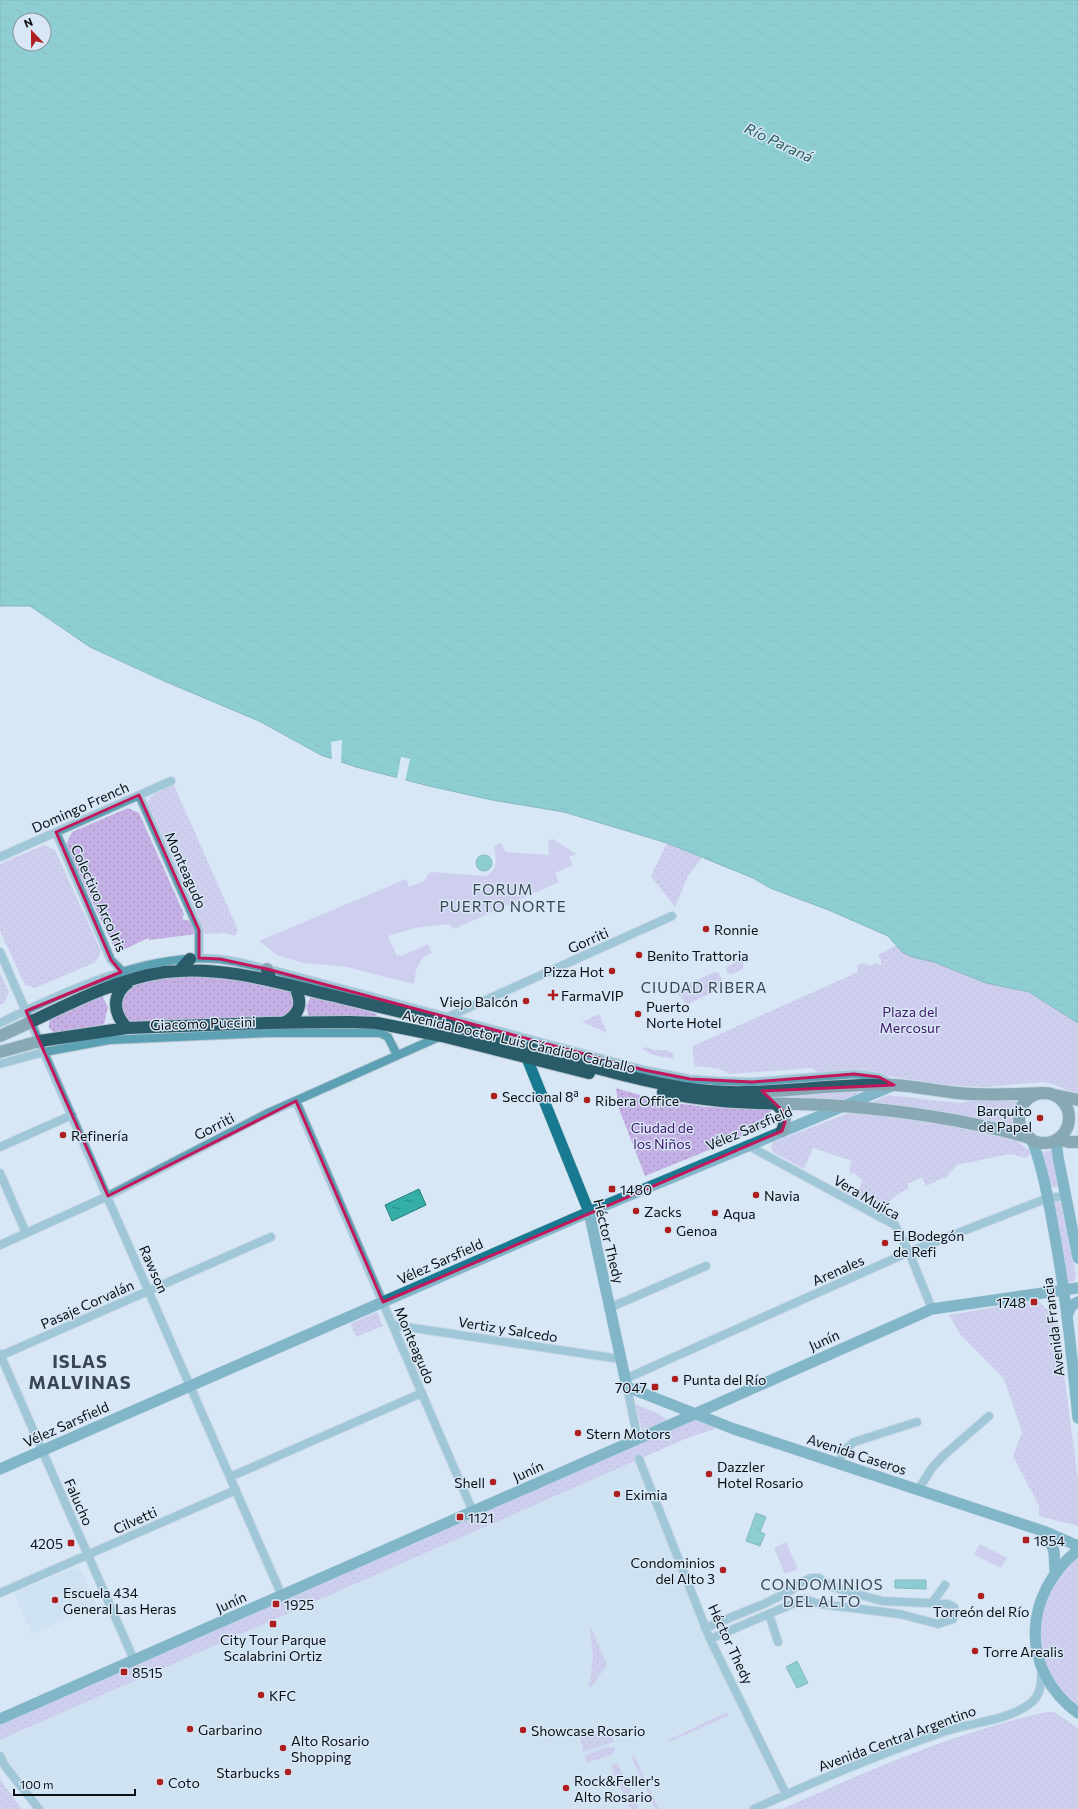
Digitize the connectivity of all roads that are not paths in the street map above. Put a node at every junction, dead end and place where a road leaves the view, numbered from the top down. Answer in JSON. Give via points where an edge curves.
{"nodes":[{"id":1,"x":172,"y":781,"type":"dead end"},
{"id":2,"x":139,"y":795,"type":"junction"},
{"id":3,"x":56,"y":832,"type":"junction"},
{"id":4,"x":0,"y":857,"type":"edge"},
{"id":5,"x":672,"y":916,"type":"dead end"},
{"id":6,"x":0,"y":952,"type":"edge"},
{"id":7,"x":194,"y":959,"type":"junction"},
{"id":8,"x":267,"y":969,"type":"junction"},
{"id":9,"x":179,"y":971,"type":"junction"},
{"id":10,"x":123,"y":972,"type":"junction"},
{"id":11,"x":132,"y":980,"type":"junction"},
{"id":12,"x":271,"y":981,"type":"junction"},
{"id":13,"x":296,"y":987,"type":"junction"},
{"id":14,"x":26,"y":1011,"type":"junction"},
{"id":15,"x":448,"y":1017,"type":"junction"},
{"id":16,"x":31,"y":1022,"type":"junction"},
{"id":17,"x":284,"y":1022,"type":"junction"},
{"id":18,"x":0,"y":1023,"type":"edge"},
{"id":19,"x":127,"y":1028,"type":"junction"},
{"id":20,"x":100,"y":1031,"type":"junction"},
{"id":21,"x":0,"y":1036,"type":"edge"},
{"id":22,"x":442,"y":1036,"type":"junction"},
{"id":23,"x":518,"y":1036,"type":"junction"},
{"id":24,"x":109,"y":1040,"type":"junction"},
{"id":25,"x":42,"y":1047,"type":"junction"},
{"id":26,"x":523,"y":1047,"type":"junction"},
{"id":27,"x":0,"y":1052,"type":"edge"},
{"id":28,"x":398,"y":1055,"type":"junction"},
{"id":29,"x":528,"y":1059,"type":"junction"},
{"id":30,"x":0,"y":1064,"type":"edge"},
{"id":31,"x":894,"y":1085,"type":"junction"},
{"id":32,"x":1048,"y":1094,"type":"junction"},
{"id":33,"x":1078,"y":1100,"type":"edge"},
{"id":34,"x":296,"y":1101,"type":"junction"},
{"id":35,"x":776,"y":1104,"type":"junction"},
{"id":36,"x":841,"y":1106,"type":"junction"},
{"id":37,"x":72,"y":1115,"type":"junction"},
{"id":38,"x":782,"y":1131,"type":"junction"},
{"id":39,"x":1031,"y":1139,"type":"junction"},
{"id":40,"x":1057,"y":1139,"type":"junction"},
{"id":41,"x":1078,"y":1142,"type":"edge"},
{"id":42,"x":747,"y":1145,"type":"junction"},
{"id":43,"x":0,"y":1147,"type":"edge"},
{"id":44,"x":0,"y":1173,"type":"edge"},
{"id":45,"x":108,"y":1196,"type":"junction"},
{"id":46,"x":1066,"y":1196,"type":"junction"},
{"id":47,"x":1048,"y":1198,"type":"junction"},
{"id":48,"x":589,"y":1212,"type":"junction"},
{"id":49,"x":26,"y":1233,"type":"junction"},
{"id":50,"x":271,"y":1237,"type":"dead end"},
{"id":51,"x":0,"y":1245,"type":"edge"},
{"id":52,"x":909,"y":1252,"type":"junction"},
{"id":53,"x":1078,"y":1258,"type":"edge"},
{"id":54,"x":706,"y":1266,"type":"dead end"},
{"id":55,"x":1078,"y":1288,"type":"edge"},
{"id":56,"x":149,"y":1290,"type":"junction"},
{"id":57,"x":1064,"y":1290,"type":"junction"},
{"id":58,"x":383,"y":1302,"type":"junction"},
{"id":59,"x":1078,"y":1302,"type":"edge"},
{"id":60,"x":609,"y":1308,"type":"junction"},
{"id":61,"x":932,"y":1308,"type":"junction"},
{"id":62,"x":1067,"y":1316,"type":"junction"},
{"id":63,"x":393,"y":1325,"type":"junction"},
{"id":64,"x":0,"y":1355,"type":"edge"},
{"id":65,"x":620,"y":1359,"type":"junction"},
{"id":66,"x":626,"y":1383,"type":"junction"},
{"id":67,"x":191,"y":1386,"type":"junction"},
{"id":68,"x":422,"y":1393,"type":"junction"},
{"id":69,"x":694,"y":1412,"type":"junction"},
{"id":70,"x":989,"y":1416,"type":"dead end"},
{"id":71,"x":1078,"y":1418,"type":"edge"},
{"id":72,"x":917,"y":1422,"type":"dead end"},
{"id":73,"x":638,"y":1440,"type":"junction"},
{"id":74,"x":42,"y":1451,"type":"junction"},
{"id":75,"x":639,"y":1459,"type":"dead end"},
{"id":76,"x":837,"y":1463,"type":"junction"},
{"id":77,"x":0,"y":1469,"type":"edge"},
{"id":78,"x":230,"y":1477,"type":"junction"},
{"id":79,"x":236,"y":1490,"type":"junction"},
{"id":80,"x":918,"y":1490,"type":"junction"},
{"id":81,"x":473,"y":1512,"type":"junction"},
{"id":82,"x":1046,"y":1532,"type":"junction"},
{"id":83,"x":1078,"y":1546,"type":"edge"},
{"id":84,"x":1078,"y":1550,"type":"edge"},
{"id":85,"x":88,"y":1554,"type":"junction"},
{"id":86,"x":1055,"y":1572,"type":"junction"},
{"id":87,"x":945,"y":1585,"type":"dead end"},
{"id":88,"x":792,"y":1590,"type":"junction"},
{"id":89,"x":0,"y":1593,"type":"edge"},
{"id":90,"x":282,"y":1596,"type":"junction"},
{"id":91,"x":798,"y":1600,"type":"junction"},
{"id":92,"x":932,"y":1603,"type":"junction"},
{"id":93,"x":769,"y":1614,"type":"junction"},
{"id":94,"x":705,"y":1628,"type":"junction"},
{"id":95,"x":710,"y":1639,"type":"junction"},
{"id":96,"x":778,"y":1642,"type":"dead end"},
{"id":97,"x":134,"y":1660,"type":"junction"},
{"id":98,"x":1040,"y":1661,"type":"junction"},
{"id":99,"x":1078,"y":1713,"type":"edge"},
{"id":100,"x":0,"y":1719,"type":"edge"},
{"id":101,"x":0,"y":1756,"type":"edge"},
{"id":102,"x":786,"y":1794,"type":"junction"},
{"id":103,"x":39,"y":1809,"type":"edge"},
{"id":104,"x":754,"y":1809,"type":"edge"}],
"edges":[{"from":1,"to":2,"type":"street","name":"Domingo French"},
{"from":2,"to":3,"type":"street","name":"Domingo French"},
{"from":2,"to":7,"type":"street","name":"Monteagudo","via":[[199,930]]},
{"from":3,"to":4,"type":"street","name":"Domingo French"},
{"from":3,"to":10,"type":"street","name":"Colectivo Arco Iris","via":[[111,960]]},
{"from":5,"to":15,"type":"street","name":"Gorriti"},
{"from":6,"to":14,"type":"street","name":"Rawson"},
{"from":7,"to":8,"type":"street","name":"Avenida Doctor Luis Cándido Carballo","via":[[220,959]]},
{"from":7,"to":9,"type":"main road"},
{"from":7,"to":10,"type":"street","name":"Avenida Doctor Luis Cándido Carballo","via":[[159,962]]},
{"from":8,"to":12,"type":"main road"},
{"from":8,"to":15,"type":"street","name":"Avenida Doctor Luis Cándido Carballo"},
{"from":9,"to":11,"type":"main road","name":"Avenida Doctor Luis Cándido Carballo"},
{"from":9,"to":12,"type":"main road","name":"Avenida Doctor Luis Cándido Carballo","via":[[234,973]]},
{"from":10,"to":14,"type":"street","name":"Avenida Doctor Luis Cándido Carballo"},
{"from":11,"to":16,"type":"main road","name":"Avenida Doctor Luis Cándido Carballo"},
{"from":11,"to":19,"type":"main road","via":[[122,987],[117,997],[116,1009],[119,1020]]},
{"from":12,"to":13,"type":"main road","name":"Avenida Doctor Luis Cándido Carballo"},
{"from":13,"to":17,"type":"main road","via":[[300,997],[299,1008],[294,1017]]},
{"from":13,"to":26,"type":"main road","name":"Avenida Doctor Luis Cándido Carballo","via":[[449,1024]]},
{"from":14,"to":16,"type":"street","name":"Rawson"},
{"from":14,"to":18,"type":"street","name":"Avenida Doctor Luis Cándido Carballo"},
{"from":15,"to":23,"type":"street","name":"Avenida Doctor Luis Cándido Carballo"},
{"from":16,"to":21,"type":"main road","name":"Avenida Doctor Luis Cándido Carballo"},
{"from":16,"to":25,"type":"street","name":"Rawson"},
{"from":17,"to":19,"type":"main road","name":"Avenida Doctor Luis Cándido Carballo"},
{"from":17,"to":22,"type":"main road","name":"Avenida Doctor Luis Cándido Carballo","via":[[377,1023]]},
{"from":19,"to":20,"type":"main road","name":"Avenida Doctor Luis Cándido Carballo"},
{"from":20,"to":24,"type":"main road"},
{"from":20,"to":25,"type":"main road","name":"Avenida Doctor Luis Cándido Carballo"},
{"from":22,"to":28,"type":"street","name":"Gorriti"},
{"from":22,"to":29,"type":"main road","name":"Avenida Doctor Luis Cándido Carballo"},
{"from":23,"to":26,"type":"street","name":"Héctor Thedy"},
{"from":23,"to":31,"type":"street","name":"Avenida Doctor Luis Cándido Carballo","via":[[644,1070],[690,1079],[752,1082],[854,1074],[879,1077]]},
{"from":24,"to":25,"type":"street","name":"Giacomo Puccini"},
{"from":24,"to":28,"type":"street","name":"Giacomo Puccini","via":[[267,1033],[380,1033],[388,1037]]},
{"from":25,"to":27,"type":"main road","name":"Avenida Doctor Luis Cándido Carballo"},
{"from":25,"to":30,"type":"street","name":"Giacomo Puccini"},
{"from":25,"to":37,"type":"street","name":"Rawson"},
{"from":26,"to":29,"type":"main road","name":"Héctor Thedy"},
{"from":26,"to":31,"type":"main road","name":"Avenida Doctor Luis Cándido Carballo","via":[[639,1078],[719,1092]]},
{"from":28,"to":34,"type":"street","name":"Gorriti"},
{"from":29,"to":35,"type":"main road","name":"Avenida Doctor Luis Cándido Carballo","via":[[685,1097],[719,1102]]},
{"from":29,"to":48,"type":"main road","name":"Héctor Thedy"},
{"from":31,"to":32,"type":"main road","name":"Avenida Doctor Luis Cándido Carballo","via":[[961,1094]]},
{"from":31,"to":36,"type":"main road","name":"Vélez Sarsfield"},
{"from":32,"to":33,"type":"main road","name":"Avenida Doctor Luis Cándido Carballo"},
{"from":32,"to":39,"type":"main road","via":[[1035,1095],[1021,1111],[1020,1124]]},
{"from":32,"to":40,"type":"main road","via":[[1060,1099],[1069,1115],[1069,1124],[1065,1132]]},
{"from":34,"to":45,"type":"street","name":"Gorriti"},
{"from":34,"to":58,"type":"street","name":"Monteagudo"},
{"from":35,"to":36,"type":"main road","name":"Avenida Doctor Luis Cándido Carballo"},
{"from":35,"to":38,"type":"main road","via":[[786,1116]]},
{"from":36,"to":38,"type":"main road","name":"Vélez Sarsfield"},
{"from":36,"to":39,"type":"main road","name":"Avenida Doctor Luis Cándido Carballo","via":[[956,1120]]},
{"from":37,"to":43,"type":"street"},
{"from":37,"to":45,"type":"street","name":"Rawson"},
{"from":38,"to":42,"type":"main road","name":"Vélez Sarsfield"},
{"from":39,"to":40,"type":"main road","via":[[1048,1143]]},
{"from":39,"to":47,"type":"main road","name":"Avenida Francia","via":[[1039,1159]]},
{"from":40,"to":41,"type":"main road"},
{"from":40,"to":46,"type":"main road"},
{"from":42,"to":48,"type":"main road","name":"Vélez Sarsfield"},
{"from":42,"to":52,"type":"street","name":"Vera Mujíca","via":[[896,1225]]},
{"from":44,"to":49,"type":"street"},
{"from":45,"to":49,"type":"street","name":"Gorriti"},
{"from":45,"to":56,"type":"street","name":"Rawson"},
{"from":46,"to":47,"type":"street","name":"Arenales"},
{"from":46,"to":53,"type":"main road"},
{"from":47,"to":52,"type":"street","name":"Arenales"},
{"from":47,"to":57,"type":"main road","name":"Avenida Francia"},
{"from":48,"to":58,"type":"main road","name":"Vélez Sarsfield"},
{"from":48,"to":60,"type":"main road","name":"Héctor Thedy"},
{"from":49,"to":51,"type":"street","name":"Gorriti"},
{"from":50,"to":56,"type":"street","name":"Pasaje Corvalán"},
{"from":52,"to":61,"type":"street","name":"Vera Mujíca"},
{"from":52,"to":66,"type":"street","name":"Arenales"},
{"from":54,"to":60,"type":"street"},
{"from":55,"to":57,"type":"main road","name":"Junín"},
{"from":56,"to":64,"type":"street","name":"Pasaje Corvalán"},
{"from":56,"to":67,"type":"street","name":"Rawson"},
{"from":57,"to":61,"type":"main road","name":"Junín"},
{"from":57,"to":62,"type":"main road","name":"Avenida Francia"},
{"from":58,"to":63,"type":"street","name":"Monteagudo"},
{"from":58,"to":67,"type":"main road","name":"Vélez Sarsfield"},
{"from":59,"to":62,"type":"main road","via":[[1071,1306]]},
{"from":60,"to":65,"type":"main road","name":"Héctor Thedy"},
{"from":61,"to":69,"type":"main road","name":"Junín"},
{"from":62,"to":71,"type":"main road","name":"Avenida Francia"},
{"from":63,"to":65,"type":"street","name":"Vertiz y Salcedo"},
{"from":63,"to":68,"type":"street","name":"Monteagudo"},
{"from":64,"to":74,"type":"street","name":"Falucho"},
{"from":65,"to":66,"type":"main road","name":"Héctor Thedy"},
{"from":66,"to":69,"type":"main road","name":"Avenida Caseros"},
{"from":66,"to":73,"type":"street","name":"Héctor Thedy"},
{"from":67,"to":74,"type":"main road","name":"Vélez Sarsfield"},
{"from":67,"to":78,"type":"street","name":"Rawson"},
{"from":68,"to":78,"type":"street"},
{"from":68,"to":81,"type":"street","name":"Monteagudo"},
{"from":69,"to":73,"type":"main road","name":"Junín"},
{"from":69,"to":76,"type":"main road","name":"Avenida Caseros","via":[[734,1429]]},
{"from":70,"to":80,"type":"street","via":[[943,1456]]},
{"from":72,"to":76,"type":"street","via":[[854,1442]]},
{"from":73,"to":81,"type":"main road","name":"Junín"},
{"from":74,"to":77,"type":"main road","name":"Vélez Sarsfield"},
{"from":74,"to":85,"type":"street","name":"Falucho"},
{"from":75,"to":94,"type":"street","name":"Héctor Thedy"},
{"from":76,"to":80,"type":"main road","name":"Avenida Caseros"},
{"from":78,"to":79,"type":"street","name":"Rawson"},
{"from":79,"to":85,"type":"street","name":"Cilvetti"},
{"from":79,"to":90,"type":"street","name":"Rawson"},
{"from":80,"to":82,"type":"main road","name":"Avenida Caseros"},
{"from":81,"to":90,"type":"main road","name":"Junín"},
{"from":82,"to":83,"type":"main road","name":"Avenida Caseros"},
{"from":82,"to":86,"type":"main road","via":[[1054,1550]]},
{"from":84,"to":86,"type":"main road"},
{"from":85,"to":89,"type":"street","name":"Cilvetti"},
{"from":85,"to":97,"type":"street","name":"Falucho"},
{"from":86,"to":98,"type":"main road","via":[[1044,1592],[1037,1614],[1035,1636]]},
{"from":87,"to":92,"type":"street"},
{"from":88,"to":91,"type":"street","via":[[797,1592]]},
{"from":88,"to":92,"type":"street","via":[[806,1579],[819,1578],[832,1587],[882,1601]]},
{"from":88,"to":94,"type":"street"},
{"from":90,"to":97,"type":"main road","name":"Junín"},
{"from":91,"to":92,"type":"street","via":[[900,1614],[938,1624],[953,1619],[954,1607]]},
{"from":91,"to":93,"type":"street"},
{"from":93,"to":95,"type":"street"},
{"from":93,"to":96,"type":"street"},
{"from":94,"to":95,"type":"street","name":"Héctor Thedy"},
{"from":95,"to":102,"type":"street","name":"Héctor Thedy"},
{"from":97,"to":100,"type":"main road","name":"Junín"},
{"from":98,"to":99,"type":"main road","via":[[1059,1696]]},
{"from":98,"to":102,"type":"street","name":"Avenida Central Argentino","via":[[1041,1682],[1038,1691],[1033,1701],[1019,1710],[935,1735],[838,1771]]},
{"from":101,"to":103,"type":"street","via":[[4,1766]]},
{"from":102,"to":104,"type":"street","name":"Avenida Central Argentino"}]}
